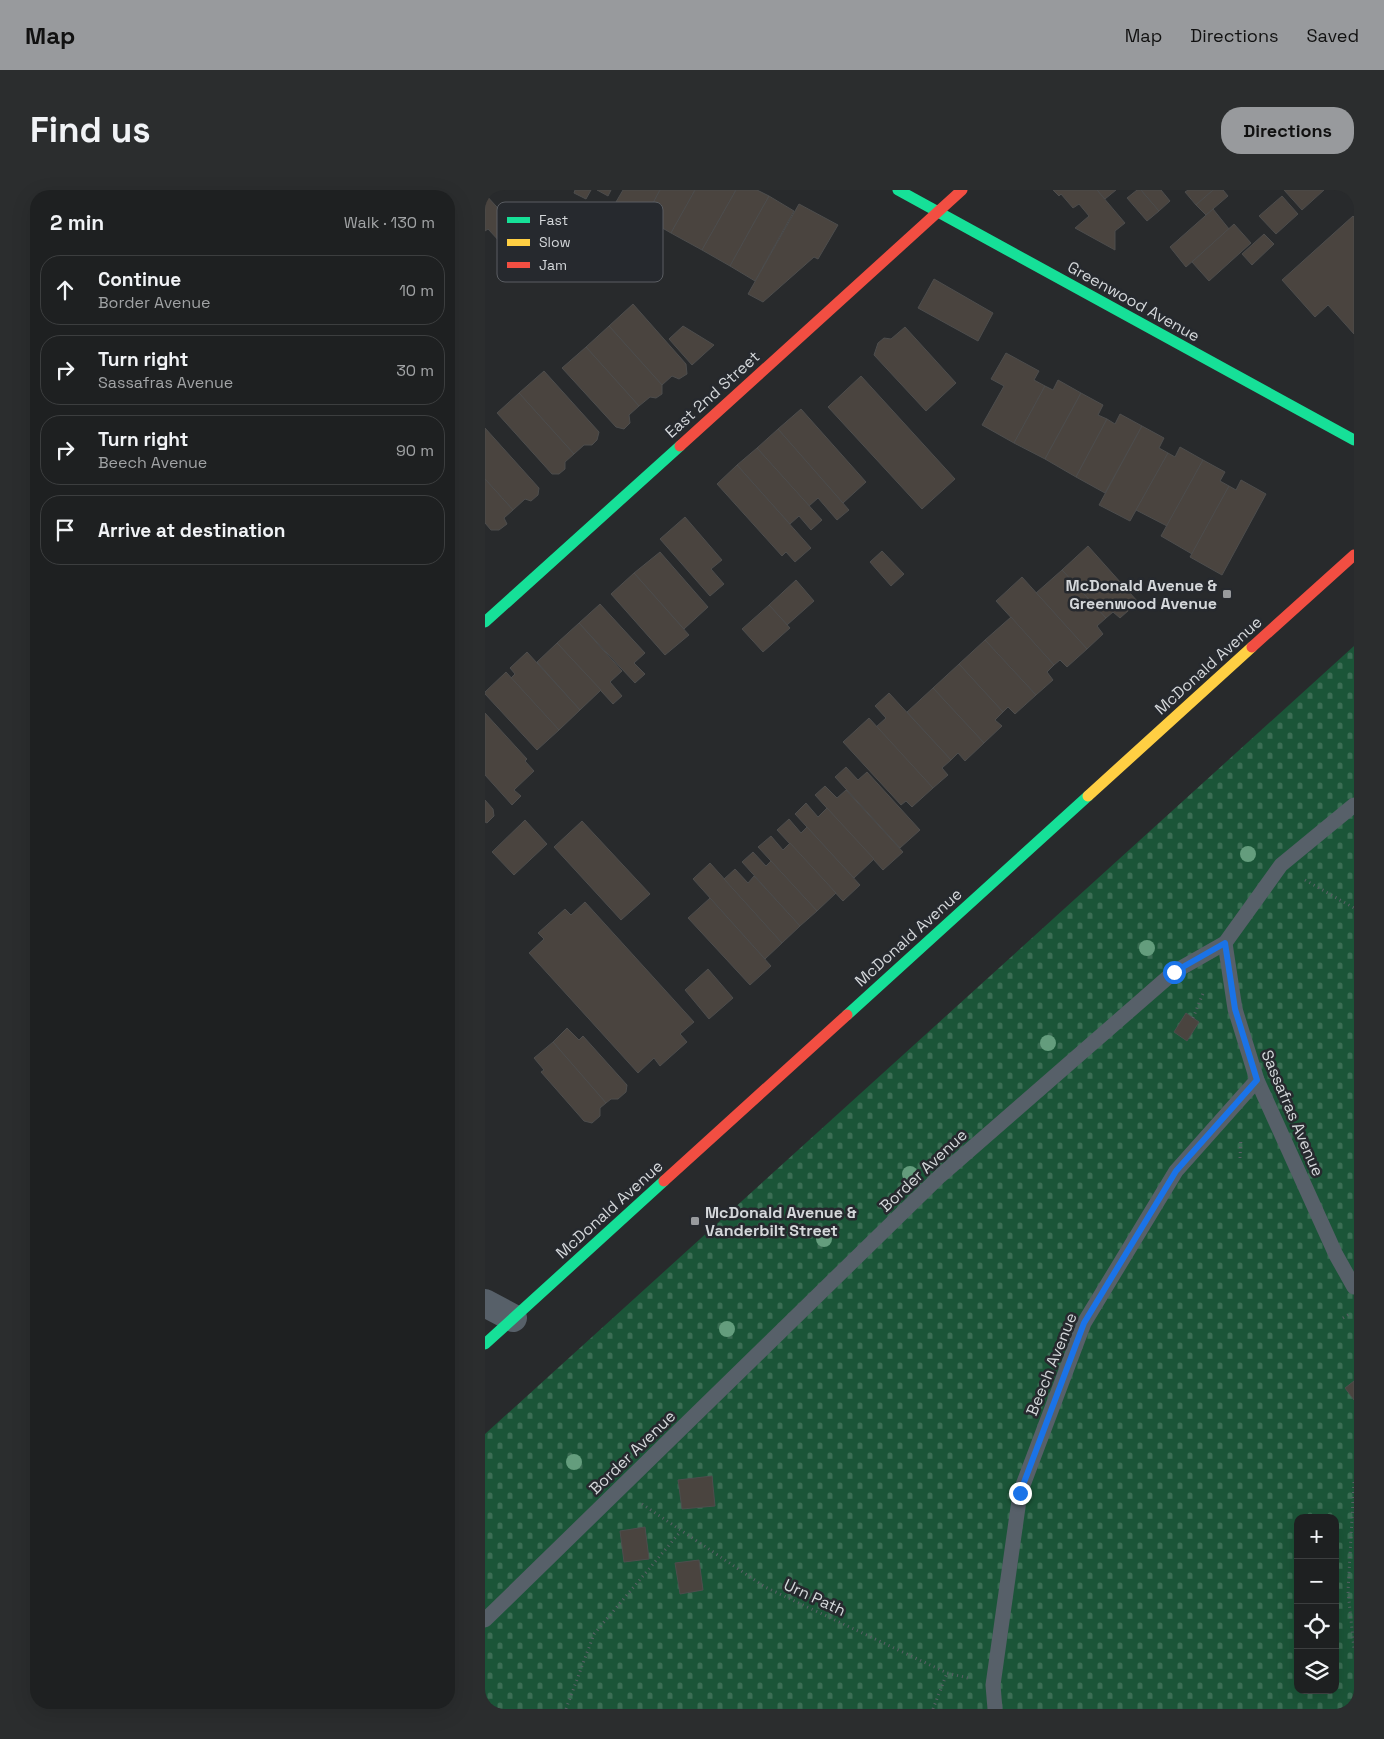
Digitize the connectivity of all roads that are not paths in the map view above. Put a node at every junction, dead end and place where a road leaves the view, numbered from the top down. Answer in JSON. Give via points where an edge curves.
{"nodes":[{"id":1,"x":898,"y":190,"type":"edge"},
{"id":2,"x":962,"y":190,"type":"edge"},
{"id":3,"x":937,"y":212,"type":"junction"},
{"id":4,"x":1354,"y":440,"type":"edge"},
{"id":5,"x":1354,"y":555,"type":"edge"},
{"id":6,"x":485,"y":622,"type":"edge"},
{"id":7,"x":1354,"y":805,"type":"edge"},
{"id":8,"x":1225,"y":943,"type":"junction"},
{"id":9,"x":1257,"y":1080,"type":"junction"},
{"id":10,"x":1354,"y":1287,"type":"edge"},
{"id":11,"x":485,"y":1303,"type":"edge"},
{"id":12,"x":513,"y":1318,"type":"junction"},
{"id":13,"x":485,"y":1344,"type":"edge"},
{"id":14,"x":485,"y":1620,"type":"edge"},
{"id":15,"x":995,"y":1709,"type":"edge"}],
"edges":[{"from":1,"to":3,"type":"street","name":"Greenwood Avenue"},
{"from":2,"to":3,"type":"street","name":"East 2nd Street"},
{"from":3,"to":4,"type":"street","name":"Greenwood Avenue"},
{"from":3,"to":6,"type":"street","name":"East 2nd Street"},
{"from":5,"to":12,"type":"street","name":"McDonald Avenue"},
{"from":7,"to":8,"type":"lane","name":"Border Avenue","via":[[1281,865]]},
{"from":8,"to":9,"type":"lane","name":"Sassafras Avenue","via":[[1235,1009]]},
{"from":8,"to":14,"type":"lane","name":"Border Avenue","via":[[1174,972],[940,1176]]},
{"from":9,"to":10,"type":"lane","name":"Sassafras Avenue","via":[[1336,1256]]},
{"from":9,"to":15,"type":"lane","name":"Beech Avenue","via":[[1176,1171],[1084,1323],[1020,1493],[993,1684]]},
{"from":11,"to":12,"type":"street"},
{"from":12,"to":13,"type":"street","name":"McDonald Avenue"}]}
